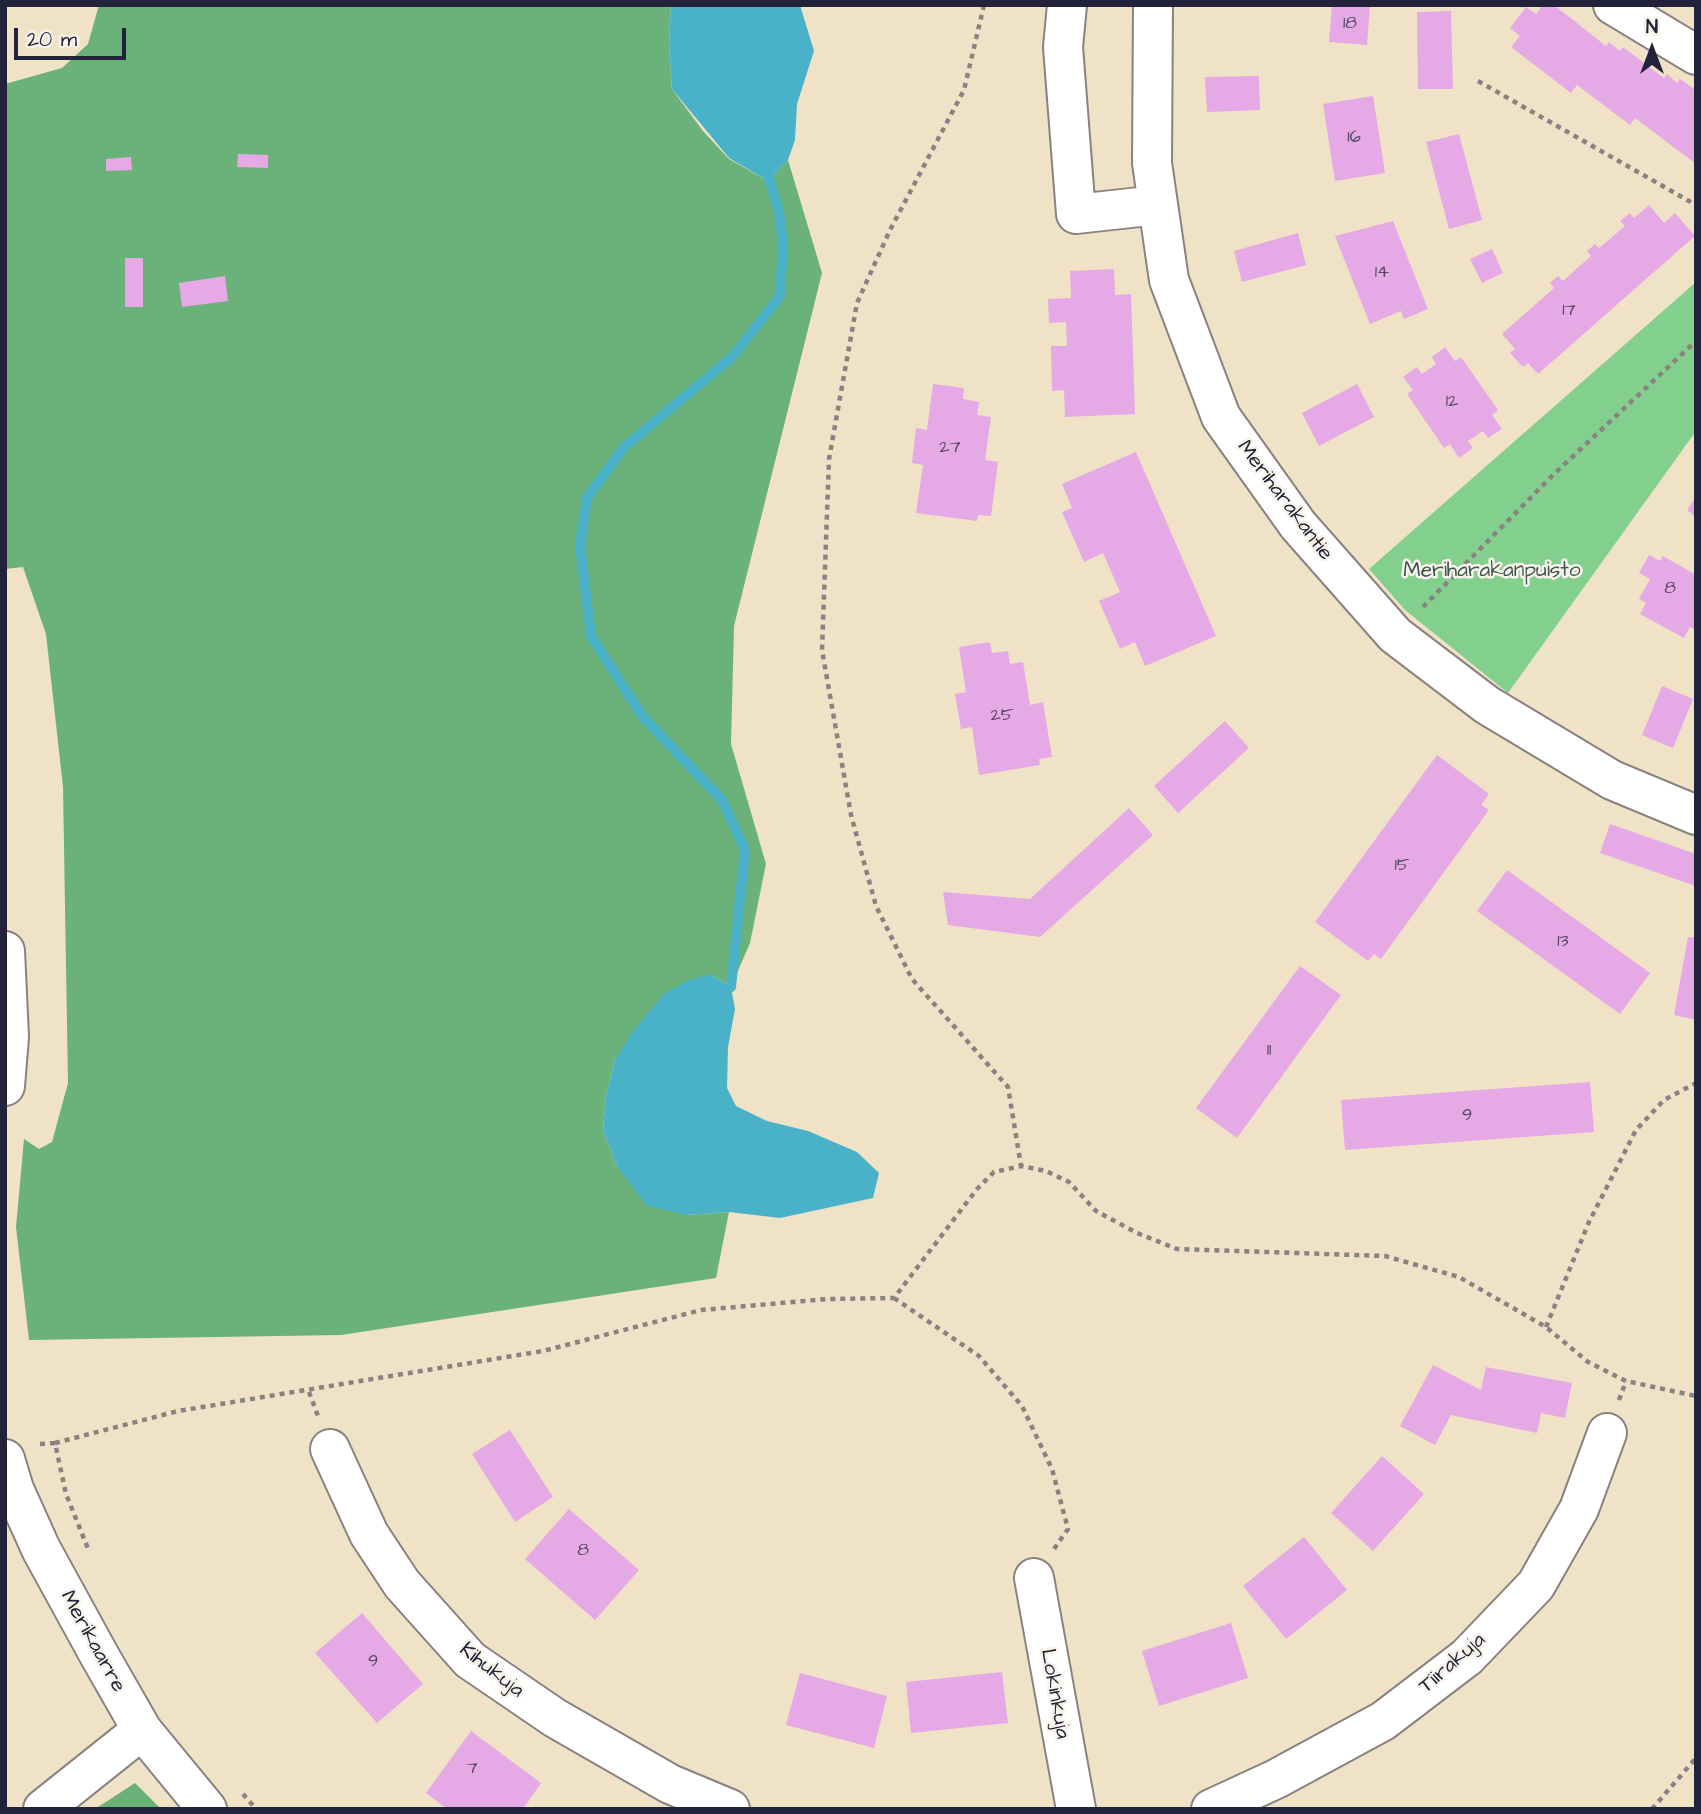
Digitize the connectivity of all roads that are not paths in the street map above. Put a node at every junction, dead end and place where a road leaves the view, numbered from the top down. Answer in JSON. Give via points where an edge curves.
{"nodes":[{"id":1,"x":1067,"y":5,"type":"edge"},
{"id":2,"x":1153,"y":5,"type":"edge"},
{"id":3,"x":1613,"y":5,"type":"edge"},
{"id":4,"x":1696,"y":55,"type":"edge"},
{"id":5,"x":1158,"y":205,"type":"junction"},
{"id":6,"x":1696,"y":816,"type":"edge"},
{"id":7,"x":5,"y":951,"type":"edge"},
{"id":8,"x":5,"y":1086,"type":"edge"},
{"id":9,"x":1608,"y":1433,"type":"dead end"},
{"id":10,"x":330,"y":1450,"type":"dead end"},
{"id":11,"x":18,"y":1451,"type":"edge"},
{"id":12,"x":1034,"y":1578,"type":"dead end"},
{"id":13,"x":142,"y":1730,"type":"junction"},
{"id":14,"x":43,"y":1809,"type":"edge"},
{"id":15,"x":207,"y":1809,"type":"edge"},
{"id":16,"x":730,"y":1809,"type":"edge"},
{"id":17,"x":1076,"y":1809,"type":"edge"},
{"id":18,"x":1211,"y":1809,"type":"edge"}],
"edges":[{"from":1,"to":5,"type":"street","via":[[1063,47],[1076,214]]},
{"from":2,"to":5,"type":"street","name":"Meriharakantie","via":[[1152,163]]},
{"from":3,"to":4,"type":"street"},
{"from":5,"to":6,"type":"street","name":"Meriharakantie","via":[[1169,280],[1221,417],[1298,525],[1395,635],[1487,705],[1612,780]]},
{"from":7,"to":8,"type":"street","via":[[9,1037]]},
{"from":9,"to":18,"type":"street","name":"Tiirakuja","via":[[1579,1509],[1536,1586],[1467,1657],[1383,1721]]},
{"from":10,"to":16,"type":"street","name":"Kihukuja","via":[[369,1534],[402,1584],[470,1660],[566,1725],[670,1784]]},
{"from":11,"to":13,"type":"street","name":"Merikaarre","via":[[14,1489],[41,1549]]},
{"from":12,"to":17,"type":"street","name":"Lokinkuja"},
{"from":13,"to":14,"type":"street"},
{"from":13,"to":15,"type":"street","name":"Merikaarre"}]}
